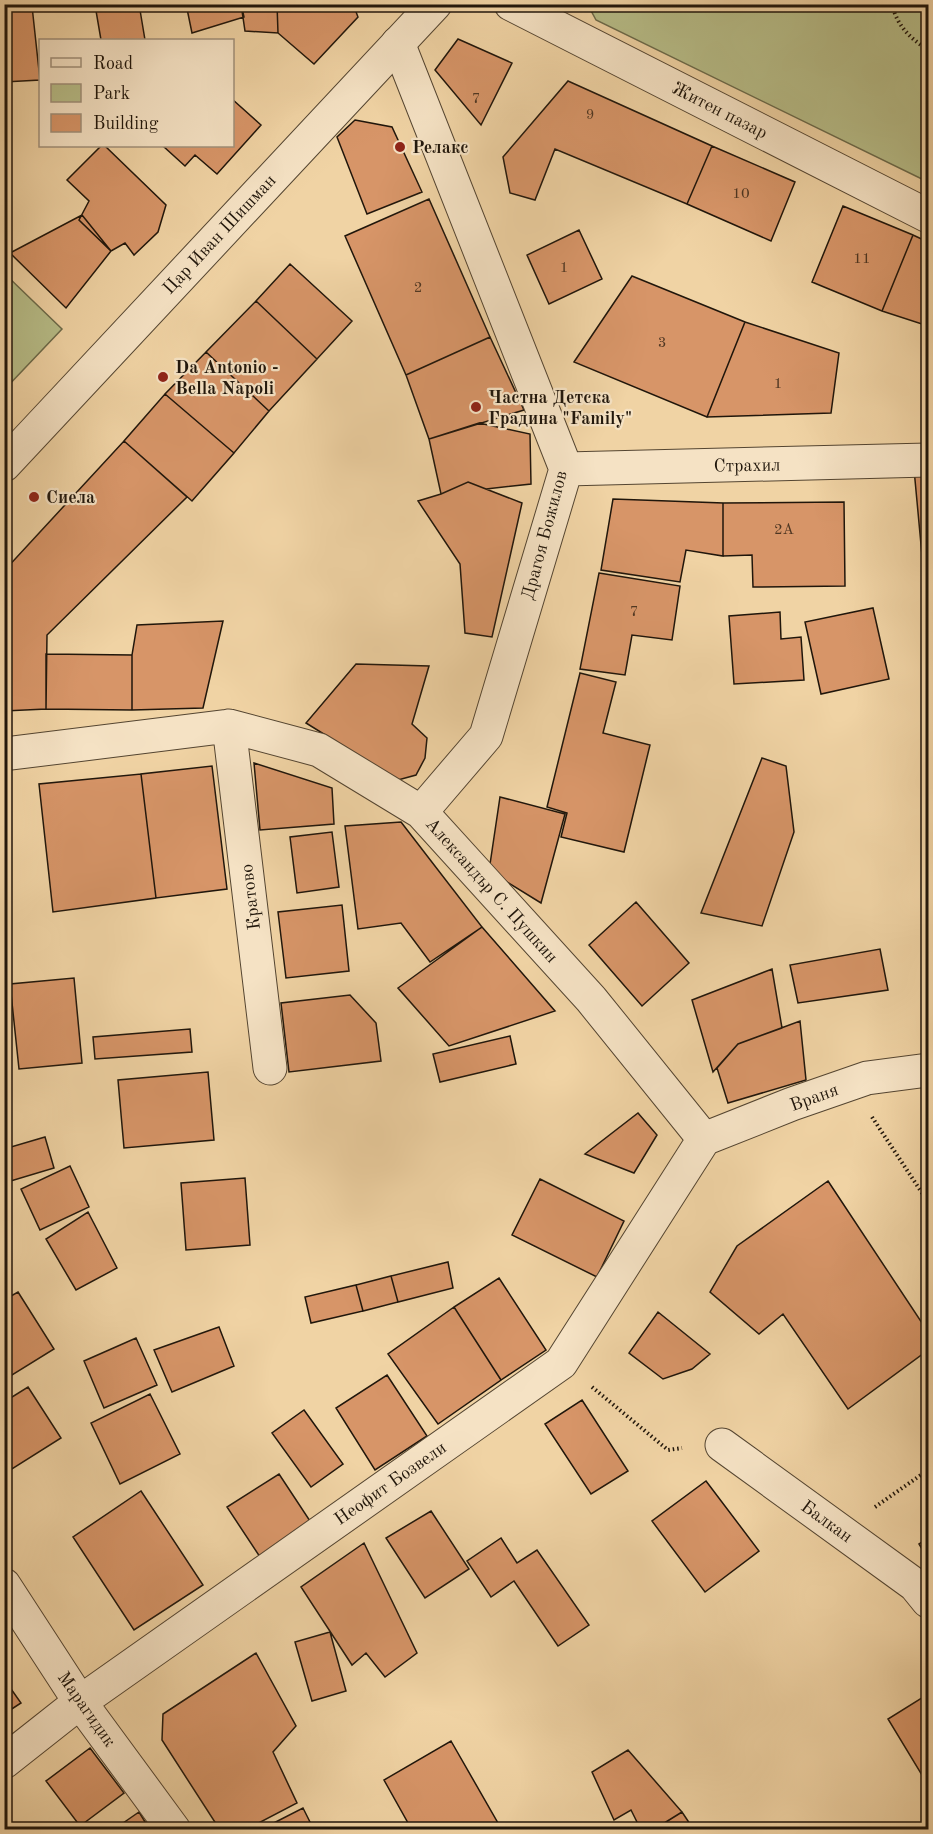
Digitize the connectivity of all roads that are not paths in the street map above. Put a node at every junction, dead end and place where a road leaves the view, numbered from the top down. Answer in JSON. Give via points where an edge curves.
{"nodes":[{"id":1,"x":435,"y":4,"type":"edge"},
{"id":2,"x":511,"y":4,"type":"edge"},
{"id":3,"x":398,"y":43,"type":"junction"},
{"id":4,"x":928,"y":216,"type":"edge"},
{"id":5,"x":928,"y":460,"type":"edge"},
{"id":6,"x":4,"y":465,"type":"edge"},
{"id":7,"x":566,"y":468,"type":"junction"},
{"id":8,"x":229,"y":726,"type":"junction"},
{"id":9,"x":4,"y":754,"type":"edge"},
{"id":10,"x":421,"y":812,"type":"junction"},
{"id":11,"x":270,"y":1068,"type":"dead end"},
{"id":12,"x":928,"y":1071,"type":"edge"},
{"id":13,"x":705,"y":1139,"type":"junction"},
{"id":14,"x":722,"y":1445,"type":"road end"},
{"id":15,"x":4,"y":1585,"type":"edge"},
{"id":16,"x":928,"y":1601,"type":"edge"},
{"id":17,"x":80,"y":1702,"type":"junction"},
{"id":18,"x":4,"y":1762,"type":"edge"},
{"id":19,"x":174,"y":1830,"type":"edge"}],
"edges":[{"from":1,"to":3,"type":"street","name":"Цар Иван Шишман"},
{"from":2,"to":4,"type":"street","name":"Житен пазар"},
{"from":3,"to":6,"type":"street","name":"Цар Иван Шишман"},
{"from":3,"to":7,"type":"street","name":"Драгоя Божилов"},
{"from":5,"to":7,"type":"street","name":"Страхил"},
{"from":7,"to":10,"type":"street","name":"Драгоя Божилов","via":[[486,736]]},
{"from":8,"to":9,"type":"street","name":"Александър С. Пушкин"},
{"from":8,"to":10,"type":"street","name":"Александър С. Пушкин","via":[[319,750]]},
{"from":8,"to":11,"type":"street","name":"Кратово"},
{"from":10,"to":13,"type":"street","name":"Александър С. Пушкин","via":[[591,999]]},
{"from":12,"to":13,"type":"street","name":"Враня","via":[[867,1078]]},
{"from":13,"to":17,"type":"street","name":"Неофит Бозвели","via":[[561,1362]]},
{"from":14,"to":16,"type":"street","name":"Балкан","via":[[915,1585]]},
{"from":15,"to":17,"type":"street","name":"Марагидик"},
{"from":17,"to":18,"type":"street","name":"Неофит Бозвели"},
{"from":17,"to":19,"type":"street","name":"Марагидик"}]}
